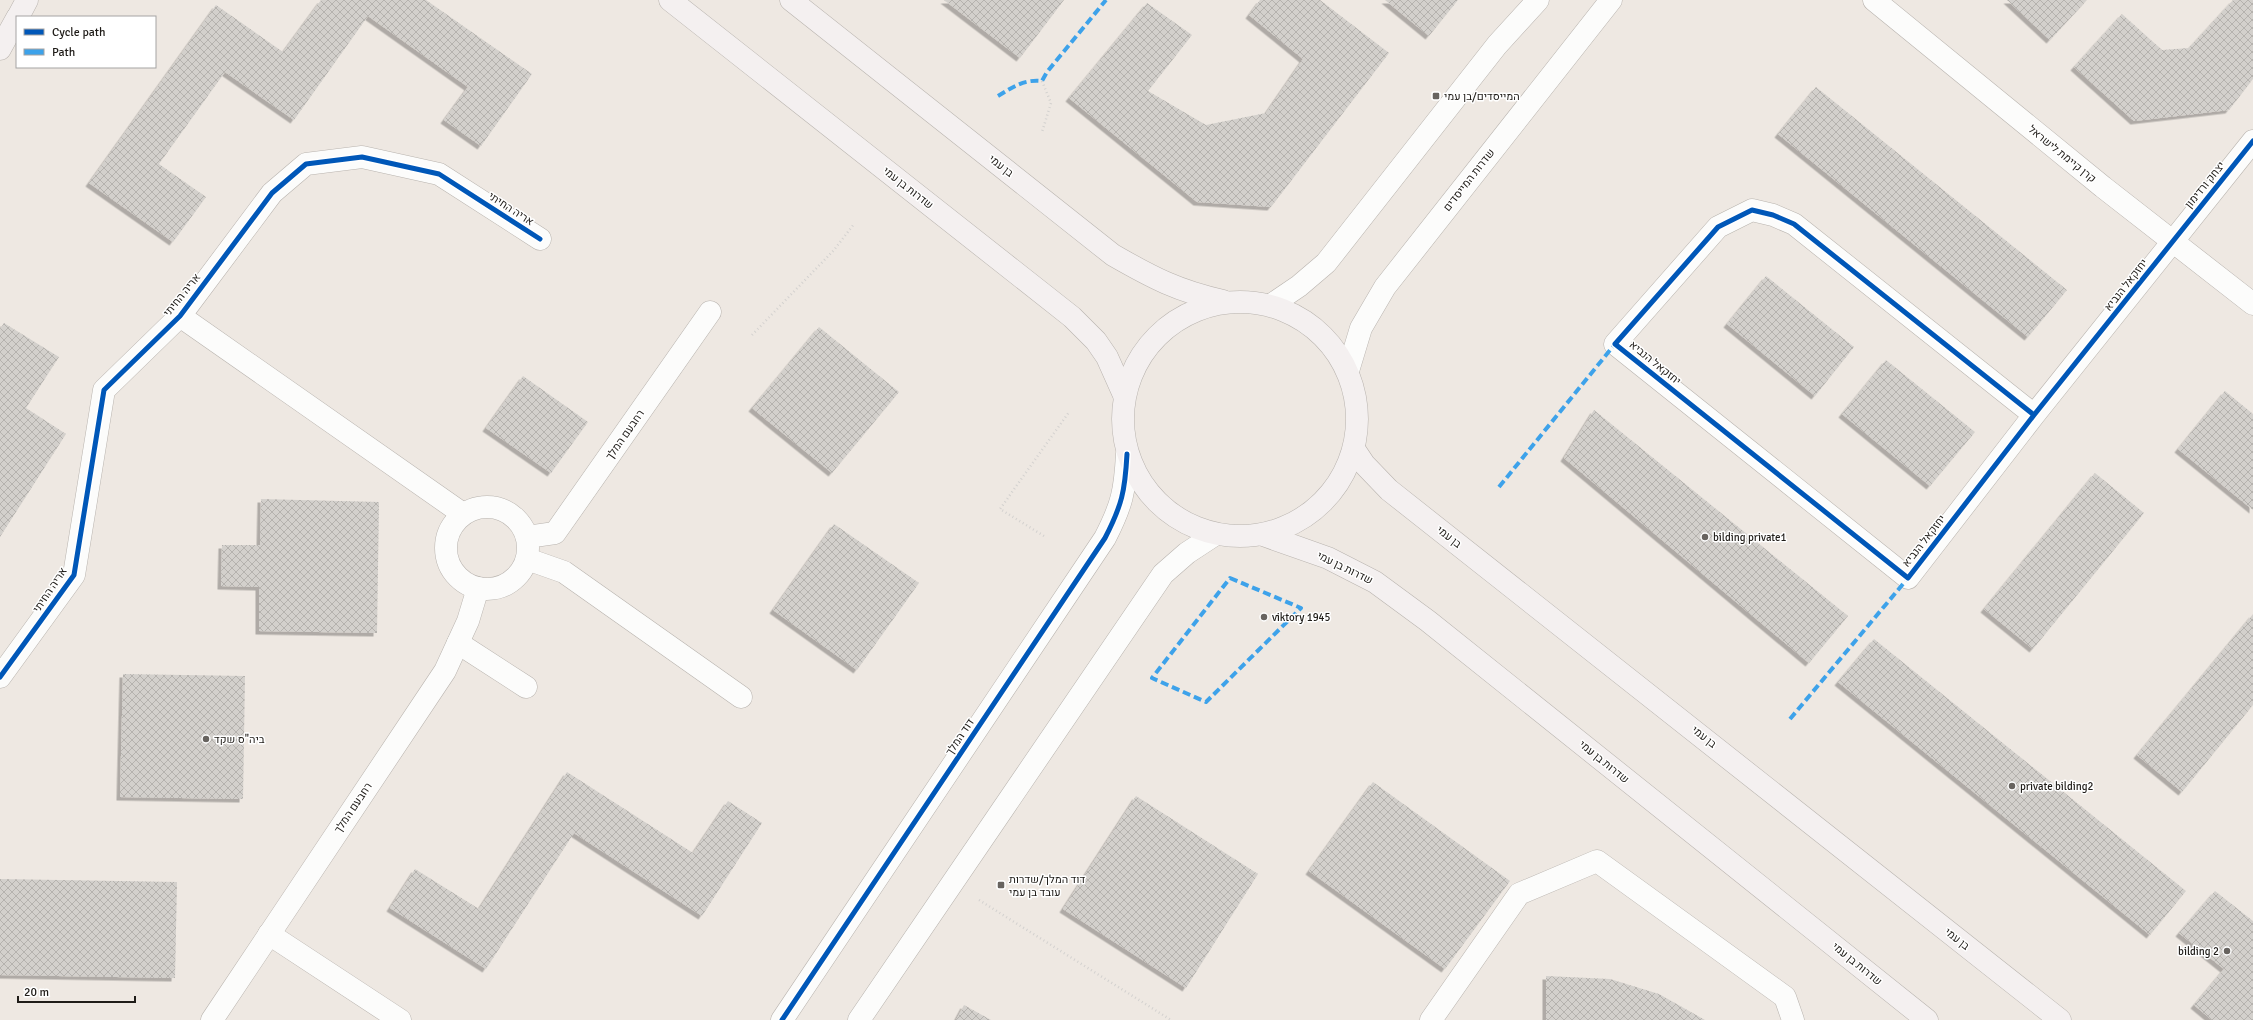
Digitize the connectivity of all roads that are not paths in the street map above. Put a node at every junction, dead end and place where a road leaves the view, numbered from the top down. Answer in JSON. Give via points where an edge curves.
{"nodes":[{"id":1,"x":27,"y":0,"type":"edge"},
{"id":2,"x":670,"y":0,"type":"edge"},
{"id":3,"x":791,"y":0,"type":"edge"},
{"id":4,"x":1538,"y":0,"type":"edge"},
{"id":5,"x":1611,"y":0,"type":"edge"},
{"id":6,"x":1874,"y":0,"type":"edge"},
{"id":7,"x":18,"y":16,"type":"edge"},
{"id":8,"x":16,"y":20,"type":"edge"},
{"id":9,"x":0,"y":49,"type":"edge"},
{"id":10,"x":2253,"y":141,"type":"edge"},
{"id":11,"x":540,"y":239,"type":"dead end"},
{"id":12,"x":2173,"y":241,"type":"junction"},
{"id":13,"x":1228,"y":302,"type":"junction"},
{"id":14,"x":2253,"y":304,"type":"edge"},
{"id":15,"x":1271,"y":305,"type":"junction"},
{"id":16,"x":710,"y":312,"type":"dead end"},
{"id":17,"x":180,"y":316,"type":"junction"},
{"id":18,"x":1348,"y":371,"type":"junction"},
{"id":19,"x":1124,"y":395,"type":"junction"},
{"id":20,"x":2034,"y":415,"type":"junction"},
{"id":21,"x":1354,"y":448,"type":"junction"},
{"id":22,"x":1127,"y":454,"type":"junction"},
{"id":23,"x":463,"y":514,"type":"junction"},
{"id":24,"x":1216,"y":534,"type":"junction"},
{"id":25,"x":1263,"y":534,"type":"junction"},
{"id":26,"x":527,"y":537,"type":"junction"},
{"id":27,"x":527,"y":559,"type":"junction"},
{"id":28,"x":478,"y":588,"type":"junction"},
{"id":29,"x":458,"y":643,"type":"junction"},
{"id":30,"x":0,"y":677,"type":"edge"},
{"id":31,"x":526,"y":687,"type":"dead end"},
{"id":32,"x":741,"y":697,"type":"dead end"},
{"id":33,"x":269,"y":934,"type":"junction"},
{"id":34,"x":212,"y":1020,"type":"edge"},
{"id":35,"x":400,"y":1020,"type":"edge"},
{"id":36,"x":782,"y":1020,"type":"edge"},
{"id":37,"x":859,"y":1020,"type":"edge"},
{"id":38,"x":1431,"y":1020,"type":"edge"},
{"id":39,"x":1793,"y":1020,"type":"edge"},
{"id":40,"x":1927,"y":1020,"type":"edge"},
{"id":41,"x":2060,"y":1020,"type":"edge"}],
"edges":[{"from":1,"to":7,"type":"main road"},
{"from":2,"to":19,"type":"main road","name":"שדרות בן עמי","via":[[1072,317],[1096,341],[1107,357]]},
{"from":3,"to":13,"type":"main road","name":"בן עמי","via":[[1113,255],[1167,285]]},
{"from":4,"to":15,"type":"street","via":[[1497,45],[1326,263]]},
{"from":5,"to":18,"type":"street","name":"שדרות המייסדים","via":[[1385,287],[1361,328]]},
{"from":6,"to":12,"type":"street","name":"קרן קיימת לישראל","via":[[2103,188]]},
{"from":8,"to":9,"type":"main road"},
{"from":10,"to":12,"type":"street","name":"יצחק ורדימון"},
{"from":11,"to":17,"type":"street","name":"אריה החיתי","via":[[439,174],[362,157],[306,164],[272,193]]},
{"from":12,"to":14,"type":"street","name":"קרן קיימת לישראל"},
{"from":12,"to":20,"type":"street","name":"יחזקאל הנביא"},
{"from":13,"to":15,"type":"main road","via":[[1250,301]]},
{"from":13,"to":19,"type":"main road","via":[[1199,308],[1172,322],[1150,342],[1138,360]]},
{"from":15,"to":18,"type":"main road","via":[[1296,315],[1317,330],[1335,349]]},
{"from":16,"to":26,"type":"street","name":"רחבעם המלך","via":[[555,533]]},
{"from":17,"to":23,"type":"street","name":"אריה החיתי"},
{"from":17,"to":30,"type":"street","name":"אריה החיתי","via":[[104,390],[74,575]]},
{"from":18,"to":21,"type":"main road","via":[[1356,396],[1358,423]]},
{"from":19,"to":22,"type":"main road","via":[[1122,425]]},
{"from":20,"to":20,"type":"street","name":"יחזקאל הנביא","via":[[1908,578],[1615,344],[1718,227],[1752,210],[1794,224]]},
{"from":21,"to":25,"type":"main road","via":[[1345,473],[1330,495],[1315,509],[1288,526]]},
{"from":21,"to":41,"type":"main road","name":"בן עמי","via":[[1364,464],[1390,490]]},
{"from":22,"to":24,"type":"main road","via":[[1140,483],[1160,506],[1186,524]]},
{"from":22,"to":36,"type":"street","name":"דוד המלך","via":[[1126,487],[1117,516],[1105,538]]},
{"from":23,"to":26,"type":"street","via":[[488,507],[501,509],[521,525]]},
{"from":23,"to":28,"type":"street","via":[[449,532],[446,554],[455,575],[463,582]]},
{"from":24,"to":25,"type":"main road"},
{"from":24,"to":37,"type":"street","via":[[1187,553],[1163,574]]},
{"from":25,"to":40,"type":"main road","name":"שדרות בן עמי","via":[[1328,558],[1375,582],[1428,621]]},
{"from":26,"to":27,"type":"street"},
{"from":27,"to":28,"type":"street","via":[[522,569],[506,585],[496,589]]},
{"from":27,"to":32,"type":"street","via":[[564,572]]},
{"from":28,"to":29,"type":"street","name":"רחבעם המלך"},
{"from":29,"to":31,"type":"street"},
{"from":29,"to":33,"type":"street","name":"רחבעם המלך","via":[[445,671]]},
{"from":33,"to":34,"type":"street","name":"רחבעם המלך"},
{"from":33,"to":35,"type":"street"},
{"from":38,"to":39,"type":"street","via":[[1519,894],[1597,861],[1785,997]]}]}
